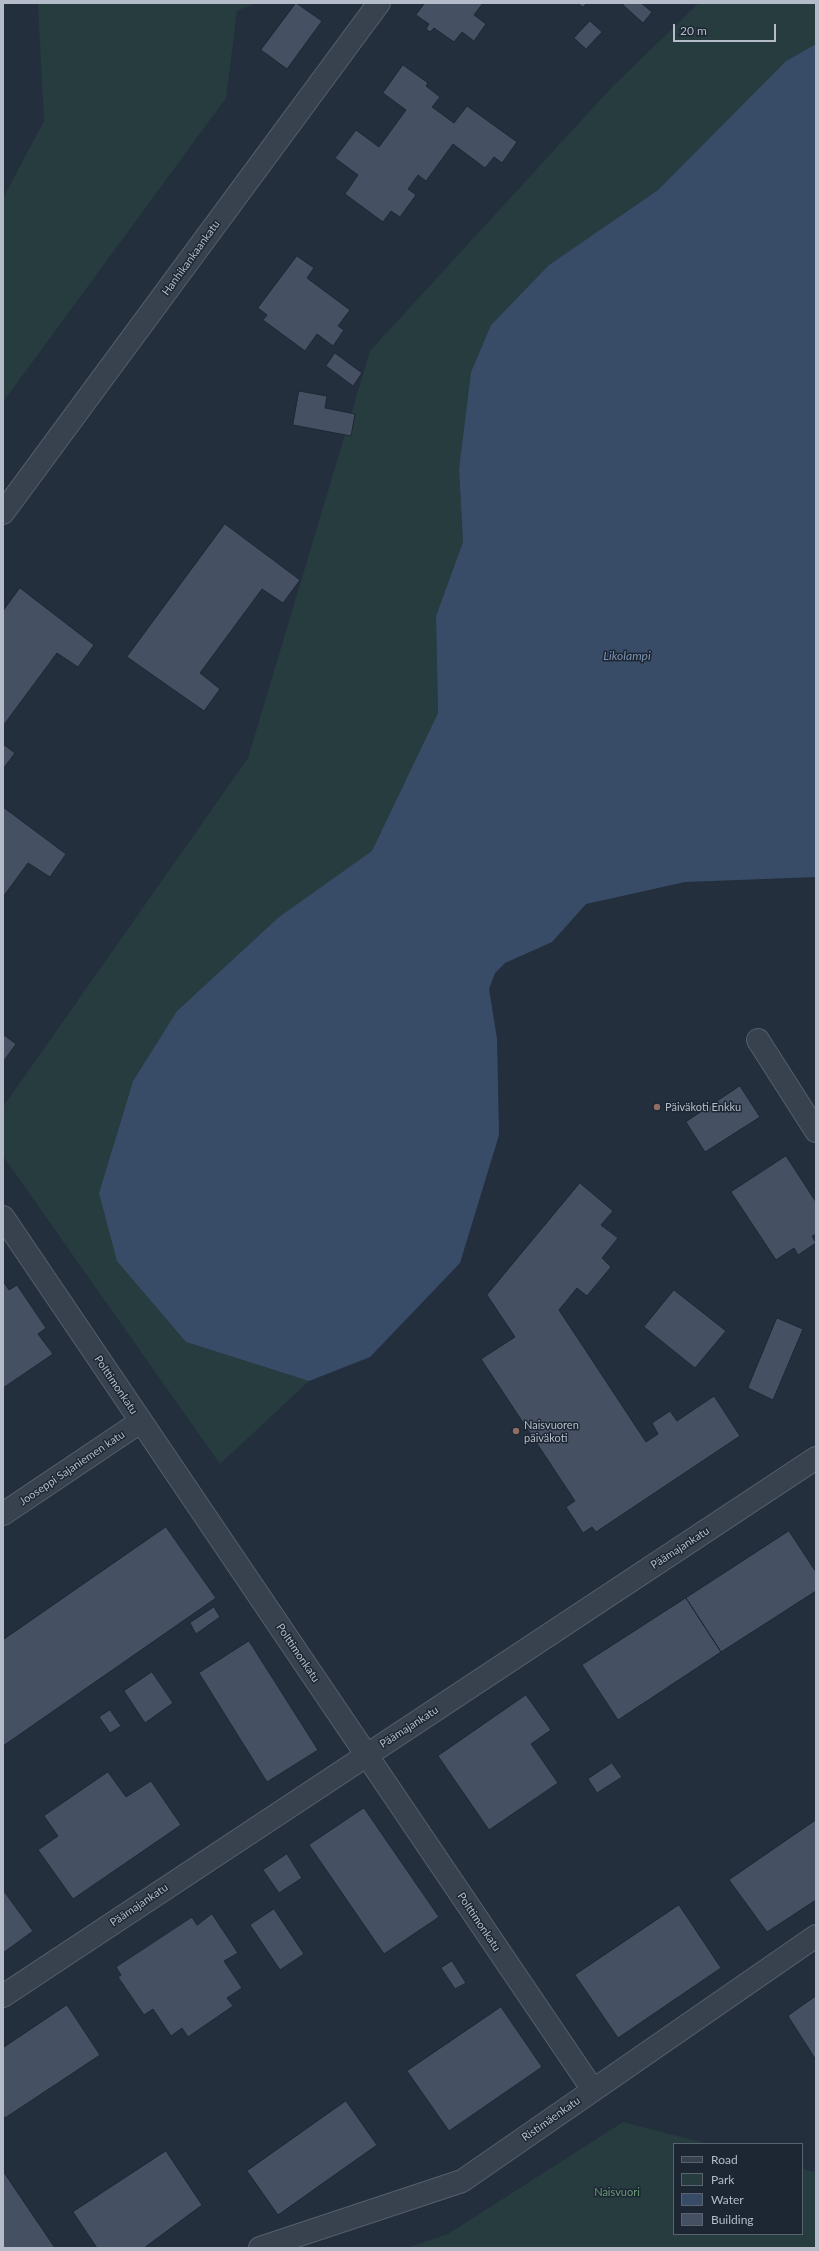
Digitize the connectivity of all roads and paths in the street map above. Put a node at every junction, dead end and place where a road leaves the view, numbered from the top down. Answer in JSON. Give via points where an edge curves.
{"nodes":[{"id":1,"x":379,"y":3,"type":"edge"},
{"id":2,"x":3,"y":513,"type":"edge"},
{"id":3,"x":758,"y":1040,"type":"dead end"},
{"id":4,"x":816,"y":1131,"type":"edge"},
{"id":5,"x":3,"y":1217,"type":"edge"},
{"id":6,"x":140,"y":1422,"type":"junction"},
{"id":7,"x":816,"y":1458,"type":"edge"},
{"id":8,"x":3,"y":1514,"type":"edge"},
{"id":9,"x":367,"y":1755,"type":"junction"},
{"id":10,"x":816,"y":1936,"type":"edge"},
{"id":11,"x":3,"y":1996,"type":"edge"},
{"id":12,"x":593,"y":2090,"type":"junction"},
{"id":13,"x":260,"y":2248,"type":"edge"}],
"edges":[{"from":1,"to":2,"type":"street","name":"Hanhikankaankatu"},
{"from":3,"to":4,"type":"street"},
{"from":5,"to":6,"type":"street","name":"Polttimonkatu"},
{"from":6,"to":8,"type":"street","name":"Jooseppi Sajaniemen katu"},
{"from":6,"to":9,"type":"street","name":"Polttimonkatu"},
{"from":7,"to":9,"type":"street","name":"Päämajankatu"},
{"from":9,"to":11,"type":"street","name":"Päämajankatu"},
{"from":9,"to":12,"type":"street","name":"Polttimonkatu"},
{"from":10,"to":12,"type":"street","name":"Ristimäenkatu"},
{"from":12,"to":13,"type":"street","name":"Ristimäenkatu","via":[[462,2181]]}]}
